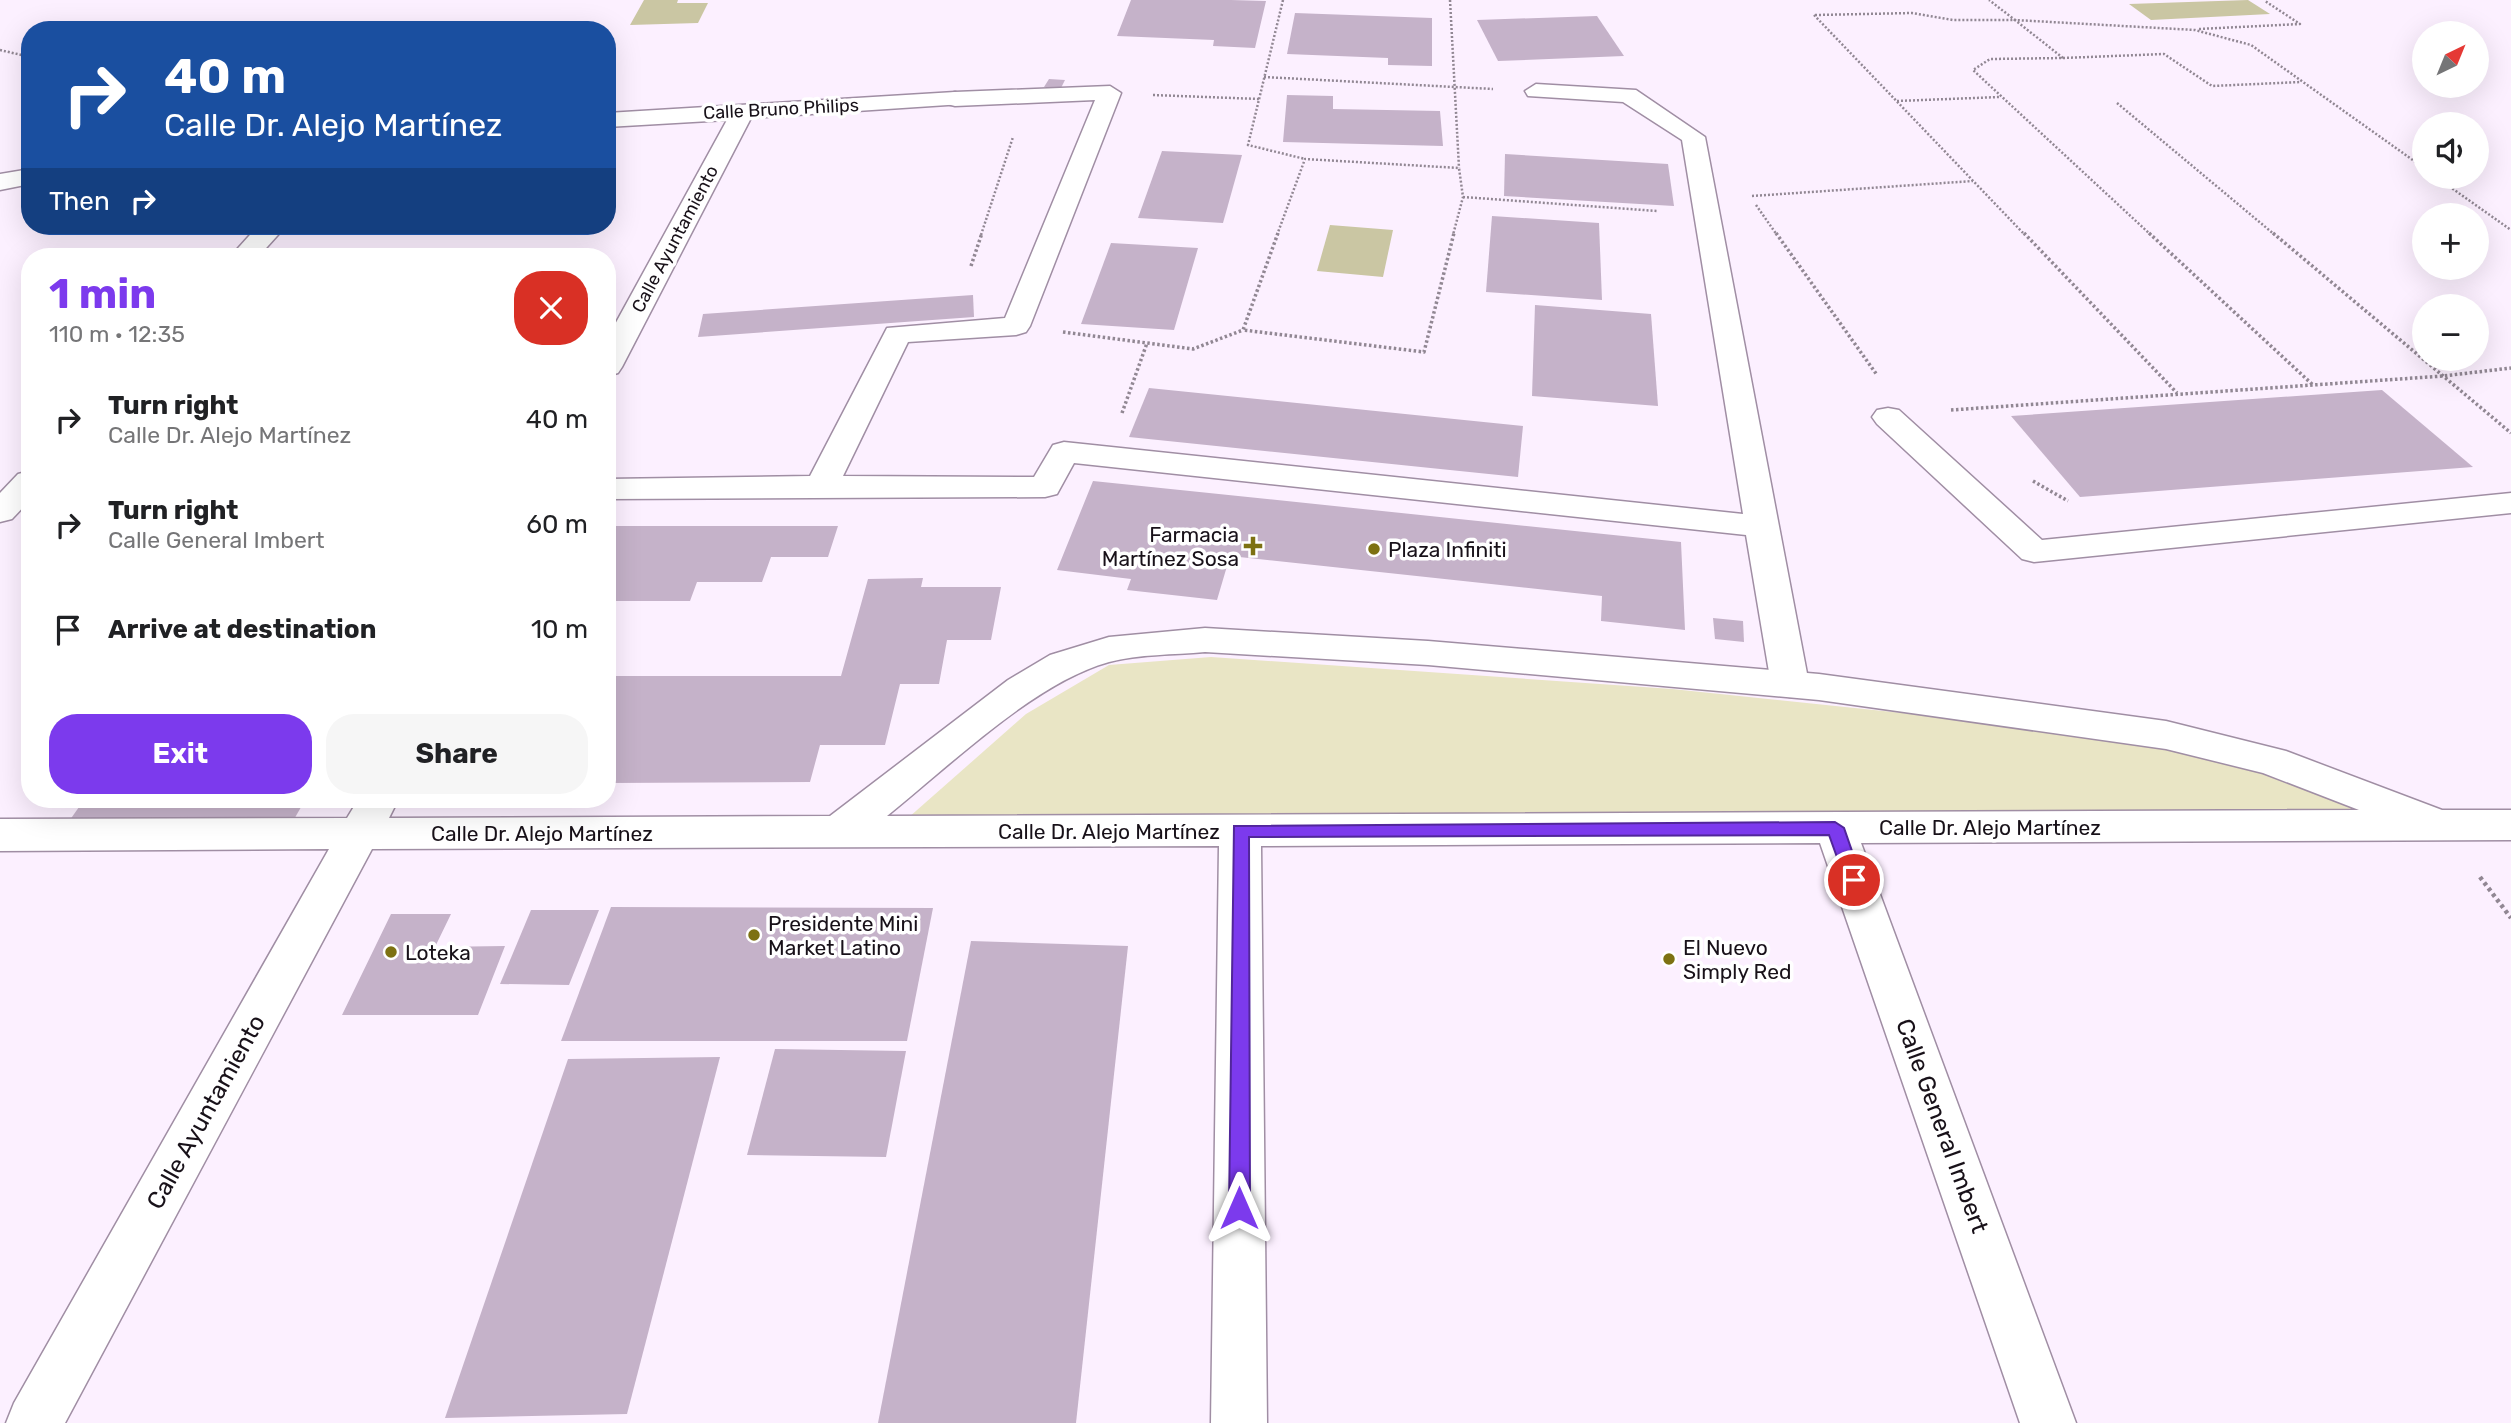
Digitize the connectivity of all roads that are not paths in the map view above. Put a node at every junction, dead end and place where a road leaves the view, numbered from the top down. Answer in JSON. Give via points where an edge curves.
{"nodes":[{"id":1,"x":1536,"y":91,"type":"road end"},
{"id":2,"x":743,"y":112,"type":"junction"},
{"id":3,"x":616,"y":119,"type":"edge"},
{"id":4,"x":21,"y":178,"type":"edge"},
{"id":5,"x":0,"y":182,"type":"edge"},
{"id":6,"x":264,"y":235,"type":"edge"},
{"id":7,"x":252,"y":248,"type":"edge"},
{"id":8,"x":616,"y":350,"type":"edge"},
{"id":9,"x":1900,"y":415,"type":"road end"},
{"id":10,"x":822,"y":486,"type":"junction"},
{"id":11,"x":616,"y":489,"type":"edge"},
{"id":12,"x":21,"y":490,"type":"edge"},
{"id":13,"x":2511,"y":503,"type":"edge"},
{"id":14,"x":0,"y":512,"type":"edge"},
{"id":15,"x":1762,"y":526,"type":"junction"},
{"id":16,"x":1790,"y":684,"type":"junction"},
{"id":17,"x":369,"y":817,"type":"edge"},
{"id":18,"x":2441,"y":825,"type":"junction"},
{"id":19,"x":2511,"y":825,"type":"edge"},
{"id":20,"x":1835,"y":828,"type":"junction"},
{"id":21,"x":1240,"y":830,"type":"junction"},
{"id":22,"x":838,"y":832,"type":"junction"},
{"id":23,"x":0,"y":835,"type":"edge"},
{"id":24,"x":34,"y":1423,"type":"edge"},
{"id":25,"x":1238,"y":1423,"type":"edge"},
{"id":26,"x":2048,"y":1423,"type":"edge"}],
"edges":[{"from":1,"to":15,"type":"street","via":[[1629,95],[1693,137]]},
{"from":2,"to":3,"type":"street","name":"Calle Bruno Philips"},
{"from":2,"to":8,"type":"street","name":"Calle Ayuntamiento"},
{"from":2,"to":10,"type":"street","name":"Calle Bruno Philips","via":[[1110,93],[1016,326],[897,334]]},
{"from":4,"to":5,"type":"street"},
{"from":6,"to":7,"type":"street"},
{"from":9,"to":13,"type":"street","via":[[2034,551]]},
{"from":10,"to":11,"type":"street"},
{"from":10,"to":15,"type":"street","via":[[1045,487],[1063,452]]},
{"from":12,"to":14,"type":"street"},
{"from":15,"to":16,"type":"street"},
{"from":16,"to":18,"type":"street","via":[[2166,735],[2272,761]]},
{"from":16,"to":22,"type":"street","via":[[1428,653],[1219,641],[1109,649],[1063,664],[1021,689]]},
{"from":17,"to":22,"type":"street","name":"Calle Dr. Alejo Martínez"},
{"from":17,"to":23,"type":"street","name":"Calle Dr. Alejo Martínez"},
{"from":17,"to":24,"type":"street","name":"Calle Ayuntamiento"},
{"from":18,"to":19,"type":"street","name":"Calle Dr. Alejo Martínez"},
{"from":18,"to":20,"type":"street","name":"Calle Dr. Alejo Martínez"},
{"from":20,"to":21,"type":"street","name":"Calle Dr. Alejo Martínez"},
{"from":20,"to":26,"type":"street","name":"Calle General Imbert"},
{"from":21,"to":22,"type":"street","name":"Calle Dr. Alejo Martínez"},
{"from":21,"to":25,"type":"street"}]}
